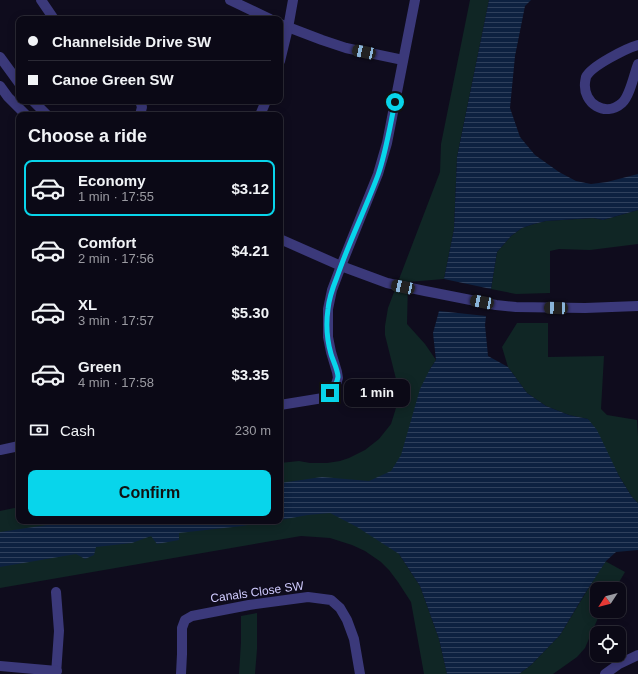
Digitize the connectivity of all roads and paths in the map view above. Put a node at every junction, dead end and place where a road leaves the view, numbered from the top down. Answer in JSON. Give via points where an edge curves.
{"nodes":[{"id":1,"x":41,"y":0,"type":"edge"},
{"id":2,"x":230,"y":0,"type":"edge"},
{"id":3,"x":293,"y":0,"type":"edge"},
{"id":4,"x":415,"y":0,"type":"edge"},
{"id":5,"x":52,"y":16,"type":"edge"},
{"id":6,"x":264,"y":16,"type":"edge"},
{"id":7,"x":284,"y":26,"type":"edge"},
{"id":8,"x":638,"y":45,"type":"edge"},
{"id":9,"x":0,"y":57,"type":"edge"},
{"id":10,"x":403,"y":60,"type":"junction"},
{"id":11,"x":638,"y":64,"type":"edge"},
{"id":12,"x":16,"y":79,"type":"edge"},
{"id":13,"x":0,"y":86,"type":"edge"},
{"id":14,"x":37,"y":104,"type":"edge"},
{"id":15,"x":23,"y":112,"type":"edge"},
{"id":16,"x":44,"y":112,"type":"edge"},
{"id":17,"x":283,"y":240,"type":"edge"},
{"id":18,"x":341,"y":266,"type":"junction"},
{"id":19,"x":638,"y":306,"type":"edge"},
{"id":20,"x":283,"y":405,"type":"edge"},
{"id":21,"x":16,"y":447,"type":"edge"},
{"id":22,"x":0,"y":450,"type":"edge"},
{"id":23,"x":56,"y":592,"type":"dead end"},
{"id":24,"x":638,"y":655,"type":"edge"},
{"id":25,"x":0,"y":666,"type":"edge"},
{"id":26,"x":56,"y":673,"type":"edge"},
{"id":27,"x":181,"y":674,"type":"edge"},
{"id":28,"x":360,"y":674,"type":"edge"},
{"id":29,"x":605,"y":674,"type":"edge"}],
"edges":[{"from":1,"to":5,"type":"street"},
{"from":2,"to":6,"type":"street"},
{"from":3,"to":7,"type":"street"},
{"from":4,"to":10,"type":"street"},
{"from":7,"to":10,"type":"street","via":[[346,48]]},
{"from":8,"to":11,"type":"street","via":[[597,65],[586,77],[585,89],[590,101],[600,109],[612,109],[623,102],[631,88]]},
{"from":9,"to":12,"type":"street"},
{"from":10,"to":18,"type":"street","via":[[387,143],[378,174]]},
{"from":13,"to":15,"type":"street"},
{"from":14,"to":16,"type":"street"},
{"from":17,"to":18,"type":"street"},
{"from":18,"to":19,"type":"street","via":[[388,283],[496,305],[585,308]]},
{"from":18,"to":20,"type":"street","via":[[328,309],[328,337],[338,378],[335,387],[324,398]]},
{"from":21,"to":22,"type":"street"},
{"from":23,"to":26,"type":"street","via":[[59,631]]},
{"from":24,"to":29,"type":"street","via":[[618,664]]},
{"from":25,"to":26,"type":"street"},
{"from":27,"to":28,"type":"street","name":"Canals Close SW","via":[[184,620],[192,616],[249,605],[308,597],[331,600],[340,608],[354,639]]}]}
